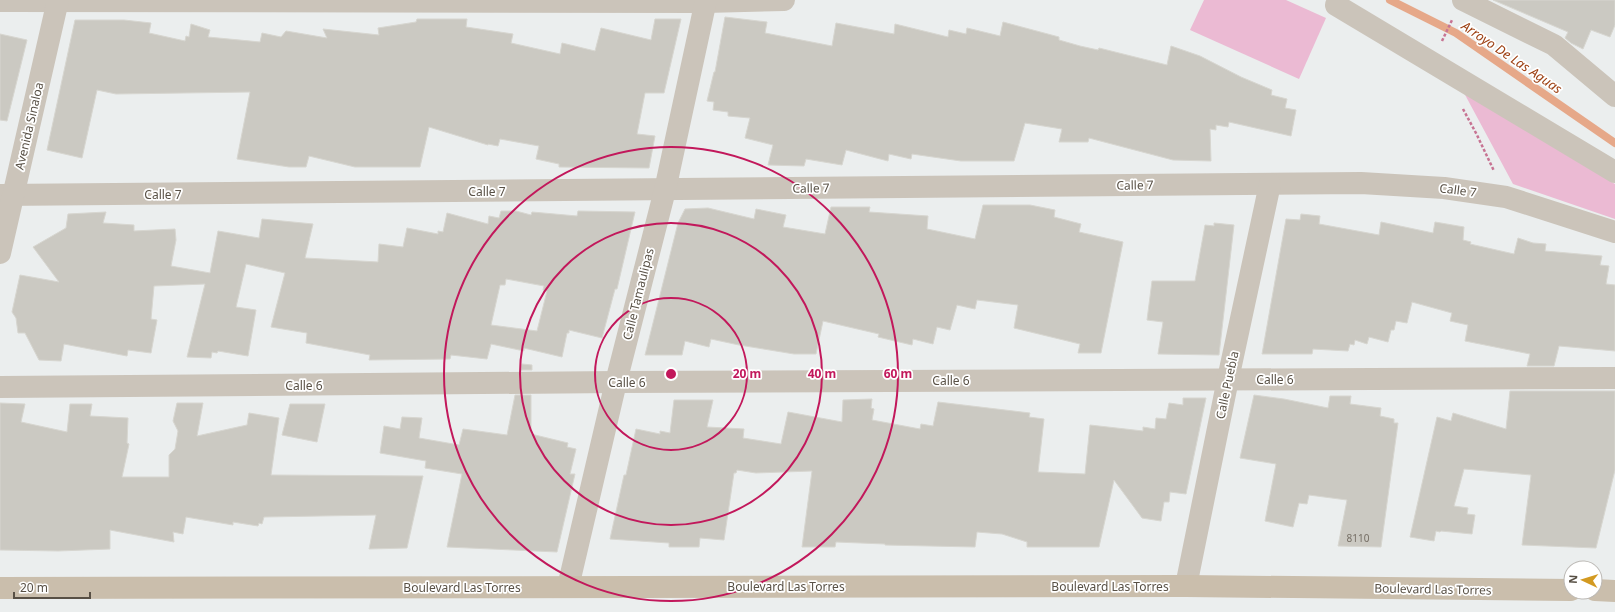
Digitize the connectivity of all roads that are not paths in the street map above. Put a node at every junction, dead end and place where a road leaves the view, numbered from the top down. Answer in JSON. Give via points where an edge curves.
{"nodes":[{"id":1,"x":58,"y":0,"type":"edge"},
{"id":2,"x":784,"y":0,"type":"edge"},
{"id":3,"x":1463,"y":0,"type":"edge"},
{"id":4,"x":0,"y":1,"type":"edge"},
{"id":5,"x":706,"y":1,"type":"edge"},
{"id":6,"x":1336,"y":5,"type":"dead end"},
{"id":7,"x":1615,"y":96,"type":"edge"},
{"id":8,"x":1615,"y":172,"type":"edge"},
{"id":9,"x":1270,"y":184,"type":"junction"},
{"id":10,"x":665,"y":190,"type":"junction"},
{"id":11,"x":6,"y":195,"type":"edge"},
{"id":12,"x":1615,"y":232,"type":"edge"},
{"id":13,"x":0,"y":253,"type":"edge"},
{"id":14,"x":1615,"y":378,"type":"edge"},
{"id":15,"x":1228,"y":379,"type":"junction"},
{"id":16,"x":616,"y":382,"type":"junction"},
{"id":17,"x":0,"y":388,"type":"edge"},
{"id":18,"x":1186,"y":586,"type":"junction"},
{"id":19,"x":568,"y":587,"type":"junction"},
{"id":20,"x":0,"y":588,"type":"edge"},
{"id":21,"x":1563,"y":590,"type":"edge"},
{"id":22,"x":1603,"y":590,"type":"edge"},
{"id":23,"x":1615,"y":591,"type":"edge"}],
"edges":[{"from":1,"to":4,"type":"street"},
{"from":1,"to":5,"type":"street"},
{"from":1,"to":11,"type":"street","name":"Avenida Sinaloa"},
{"from":2,"to":5,"type":"street"},
{"from":3,"to":7,"type":"street","via":[[1554,45]]},
{"from":5,"to":10,"type":"street","name":"Calle Tamaulipas"},
{"from":6,"to":8,"type":"street"},
{"from":9,"to":10,"type":"street","name":"Calle 7"},
{"from":9,"to":12,"type":"street","name":"Calle 7","via":[[1361,183],[1444,188],[1506,197]]},
{"from":9,"to":15,"type":"street","name":"Calle Puebla"},
{"from":10,"to":11,"type":"street","name":"Calle 7"},
{"from":10,"to":16,"type":"street","name":"Calle Tamaulipas"},
{"from":11,"to":13,"type":"street","name":"Avenida Sinaloa"},
{"from":14,"to":15,"type":"street","name":"Calle 6"},
{"from":15,"to":16,"type":"street","name":"Calle 6"},
{"from":15,"to":18,"type":"street","name":"Calle Puebla"},
{"from":16,"to":17,"type":"street","name":"Calle 6"},
{"from":16,"to":19,"type":"street","name":"Calle Tamaulipas"},
{"from":18,"to":19,"type":"main road","name":"Boulevard Las Torres"},
{"from":18,"to":21,"type":"main road","name":"Boulevard Las Torres"},
{"from":19,"to":20,"type":"main road","name":"Boulevard Las Torres"},
{"from":22,"to":23,"type":"main road"}]}
